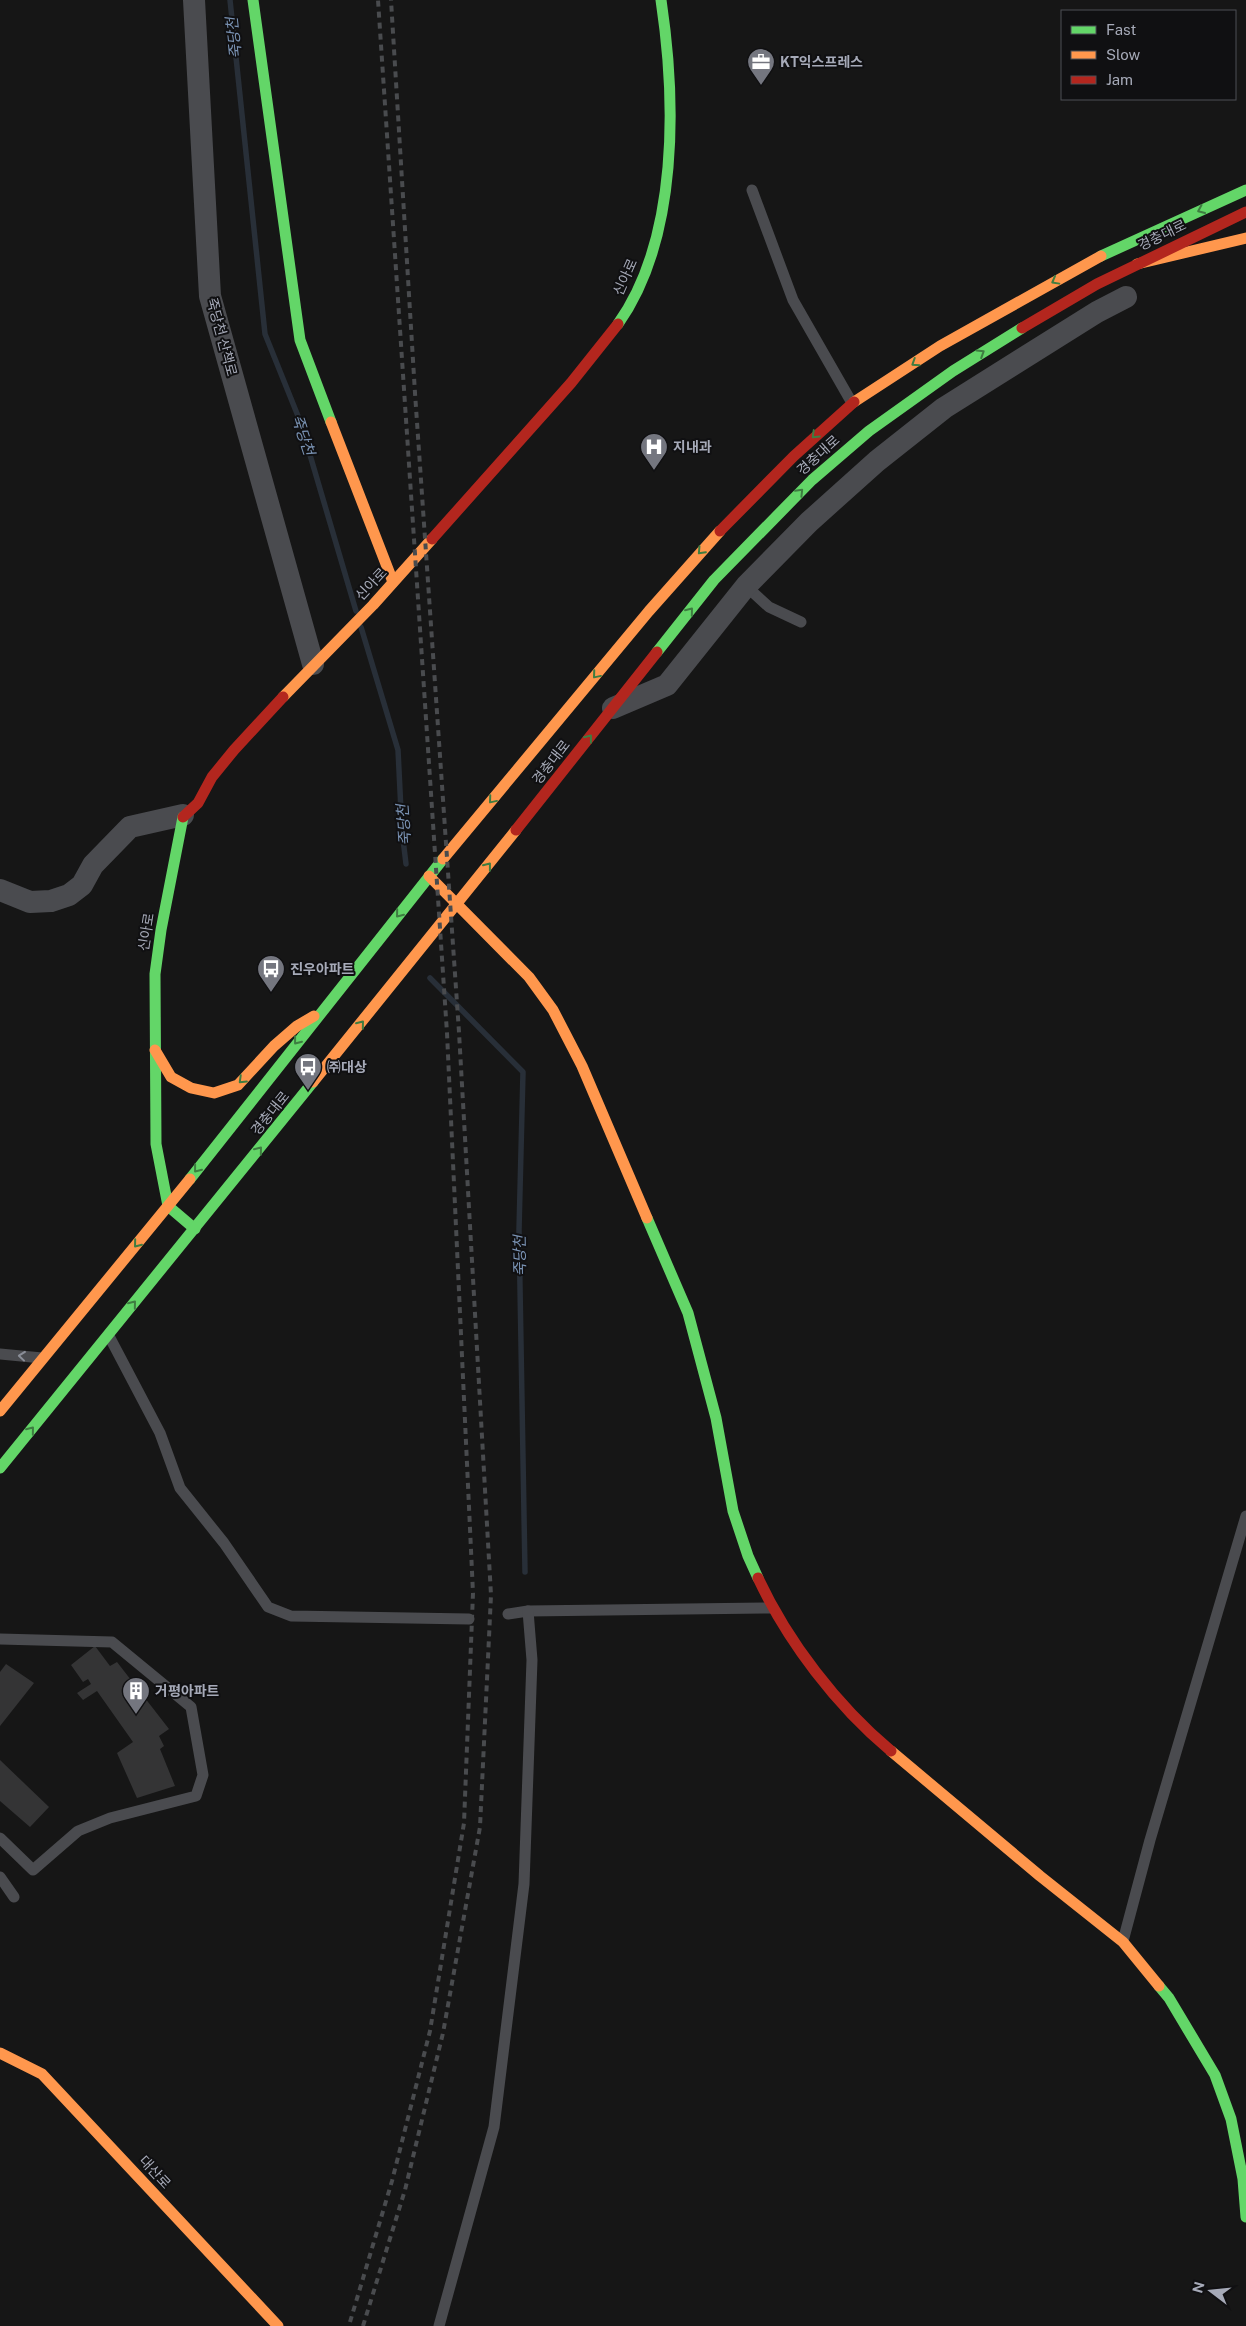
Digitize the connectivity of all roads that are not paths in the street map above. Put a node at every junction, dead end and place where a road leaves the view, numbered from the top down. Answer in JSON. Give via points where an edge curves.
{"nodes":[{"id":1,"x":194,"y":0,"type":"edge"},
{"id":2,"x":254,"y":0,"type":"edge"},
{"id":3,"x":661,"y":0,"type":"edge"},
{"id":4,"x":752,"y":190,"type":"dead end"},
{"id":5,"x":1246,"y":190,"type":"edge"},
{"id":6,"x":1246,"y":212,"type":"edge"},
{"id":7,"x":1246,"y":238,"type":"edge"},
{"id":8,"x":1138,"y":264,"type":"junction"},
{"id":9,"x":1126,"y":297,"type":"dead end"},
{"id":10,"x":852,"y":403,"type":"junction"},
{"id":11,"x":865,"y":424,"type":"junction"},
{"id":12,"x":886,"y":454,"type":"junction"},
{"id":13,"x":393,"y":582,"type":"junction"},
{"id":14,"x":746,"y":586,"type":"junction"},
{"id":15,"x":801,"y":622,"type":"dead end"},
{"id":16,"x":313,"y":664,"type":"junction"},
{"id":17,"x":613,"y":708,"type":"junction"},
{"id":18,"x":183,"y":815,"type":"junction"},
{"id":19,"x":429,"y":876,"type":"junction"},
{"id":20,"x":0,"y":890,"type":"edge"},
{"id":21,"x":458,"y":904,"type":"junction"},
{"id":22,"x":318,"y":1014,"type":"junction"},
{"id":23,"x":155,"y":1050,"type":"junction"},
{"id":24,"x":168,"y":1206,"type":"junction"},
{"id":25,"x":195,"y":1229,"type":"junction"},
{"id":26,"x":108,"y":1335,"type":"junction"},
{"id":27,"x":0,"y":1354,"type":"edge"},
{"id":28,"x":44,"y":1358,"type":"junction"},
{"id":29,"x":0,"y":1411,"type":"edge"},
{"id":30,"x":0,"y":1468,"type":"edge"},
{"id":31,"x":1246,"y":1516,"type":"edge"},
{"id":32,"x":772,"y":1608,"type":"junction"},
{"id":33,"x":528,"y":1611,"type":"junction"},
{"id":34,"x":508,"y":1614,"type":"dead end"},
{"id":35,"x":469,"y":1619,"type":"dead end"},
{"id":36,"x":0,"y":1639,"type":"edge"},
{"id":37,"x":0,"y":1838,"type":"edge"},
{"id":38,"x":0,"y":1877,"type":"edge"},
{"id":39,"x":14,"y":1897,"type":"dead end"},
{"id":40,"x":1123,"y":1942,"type":"junction"},
{"id":41,"x":0,"y":2053,"type":"edge"},
{"id":42,"x":1246,"y":2217,"type":"edge"},
{"id":43,"x":278,"y":2326,"type":"edge"},
{"id":44,"x":439,"y":2326,"type":"edge"}],
"edges":[{"from":1,"to":16,"type":"street","name":"죽당천 산책로","via":[[210,296]]},
{"from":2,"to":13,"type":"main road","via":[[300,340]]},
{"from":3,"to":13,"type":"main road","name":"신아로","via":[[671,84],[670,132],[666,186],[645,277],[602,346]]},
{"from":4,"to":10,"type":"lane","via":[[793,300]]},
{"from":5,"to":10,"type":"main road","name":"경충대로","one_way":true,"via":[[1085,264],[940,346]]},
{"from":6,"to":8,"type":"main road","name":"경충대로"},
{"from":7,"to":8,"type":"main road"},
{"from":11,"to":8,"type":"main road","name":"경충대로","one_way":true,"via":[[1088,289]]},
{"from":9,"to":12,"type":"street","via":[[944,408]]},
{"from":10,"to":11,"type":"main road"},
{"from":10,"to":19,"type":"main road","name":"경충대로","one_way":true,"via":[[794,456],[692,561]]},
{"from":11,"to":12,"type":"street"},
{"from":17,"to":11,"type":"main road","name":"경충대로","one_way":true,"via":[[714,580]]},
{"from":12,"to":14,"type":"street","via":[[809,522]]},
{"from":13,"to":16,"type":"main road","name":"신아로"},
{"from":14,"to":15,"type":"lane","via":[[770,607]]},
{"from":14,"to":17,"type":"street","via":[[668,685]]},
{"from":16,"to":18,"type":"main road","name":"신아로","via":[[218,770],[198,802]]},
{"from":21,"to":17,"type":"main road","name":"경충대로","one_way":true},
{"from":18,"to":20,"type":"street","via":[[130,827],[93,865],[82,885],[69,895],[51,901],[30,902]]},
{"from":18,"to":23,"type":"main road","name":"신아로","via":[[160,930],[155,974]]},
{"from":19,"to":21,"type":"main road"},
{"from":19,"to":22,"type":"main road","name":"경충대로","one_way":true},
{"from":25,"to":21,"type":"main road","name":"경충대로","one_way":true},
{"from":21,"to":32,"type":"main road","via":[[529,976],[553,1010],[582,1066],[688,1313],[716,1418],[733,1511],[748,1556]]},
{"from":22,"to":23,"type":"main road","one_way":true,"via":[[297,1026],[274,1046],[238,1085],[214,1093],[191,1088],[171,1077]]},
{"from":22,"to":24,"type":"main road","name":"경충대로","one_way":true},
{"from":23,"to":24,"type":"main road","name":"신아로","via":[[156,1144]]},
{"from":24,"to":25,"type":"main road"},
{"from":24,"to":28,"type":"main road","name":"경충대로","one_way":true},
{"from":26,"to":25,"type":"main road","name":"경충대로","one_way":true},
{"from":30,"to":26,"type":"main road","name":"경충대로","one_way":true},
{"from":26,"to":35,"type":"lane","via":[[160,1433],[180,1488],[224,1543],[268,1607],[291,1616]]},
{"from":28,"to":27,"type":"lane","one_way":true},
{"from":28,"to":29,"type":"main road","name":"경충대로"},
{"from":31,"to":40,"type":"lane"},
{"from":32,"to":33,"type":"lane"},
{"from":32,"to":40,"type":"main road","via":[[834,1696],[873,1736]]},
{"from":33,"to":34,"type":"lane"},
{"from":33,"to":44,"type":"lane","via":[[532,1660],[524,1884],[494,2127]]},
{"from":36,"to":37,"type":"lane","via":[[112,1642],[191,1707],[203,1774],[196,1796],[110,1818],[78,1831],[33,1870]]},
{"from":38,"to":39,"type":"lane"},
{"from":40,"to":42,"type":"main road","via":[[1170,1998],[1215,2075],[1231,2119],[1243,2179]]},
{"from":41,"to":43,"type":"main road","name":"대산로","via":[[42,2074]]}]}
